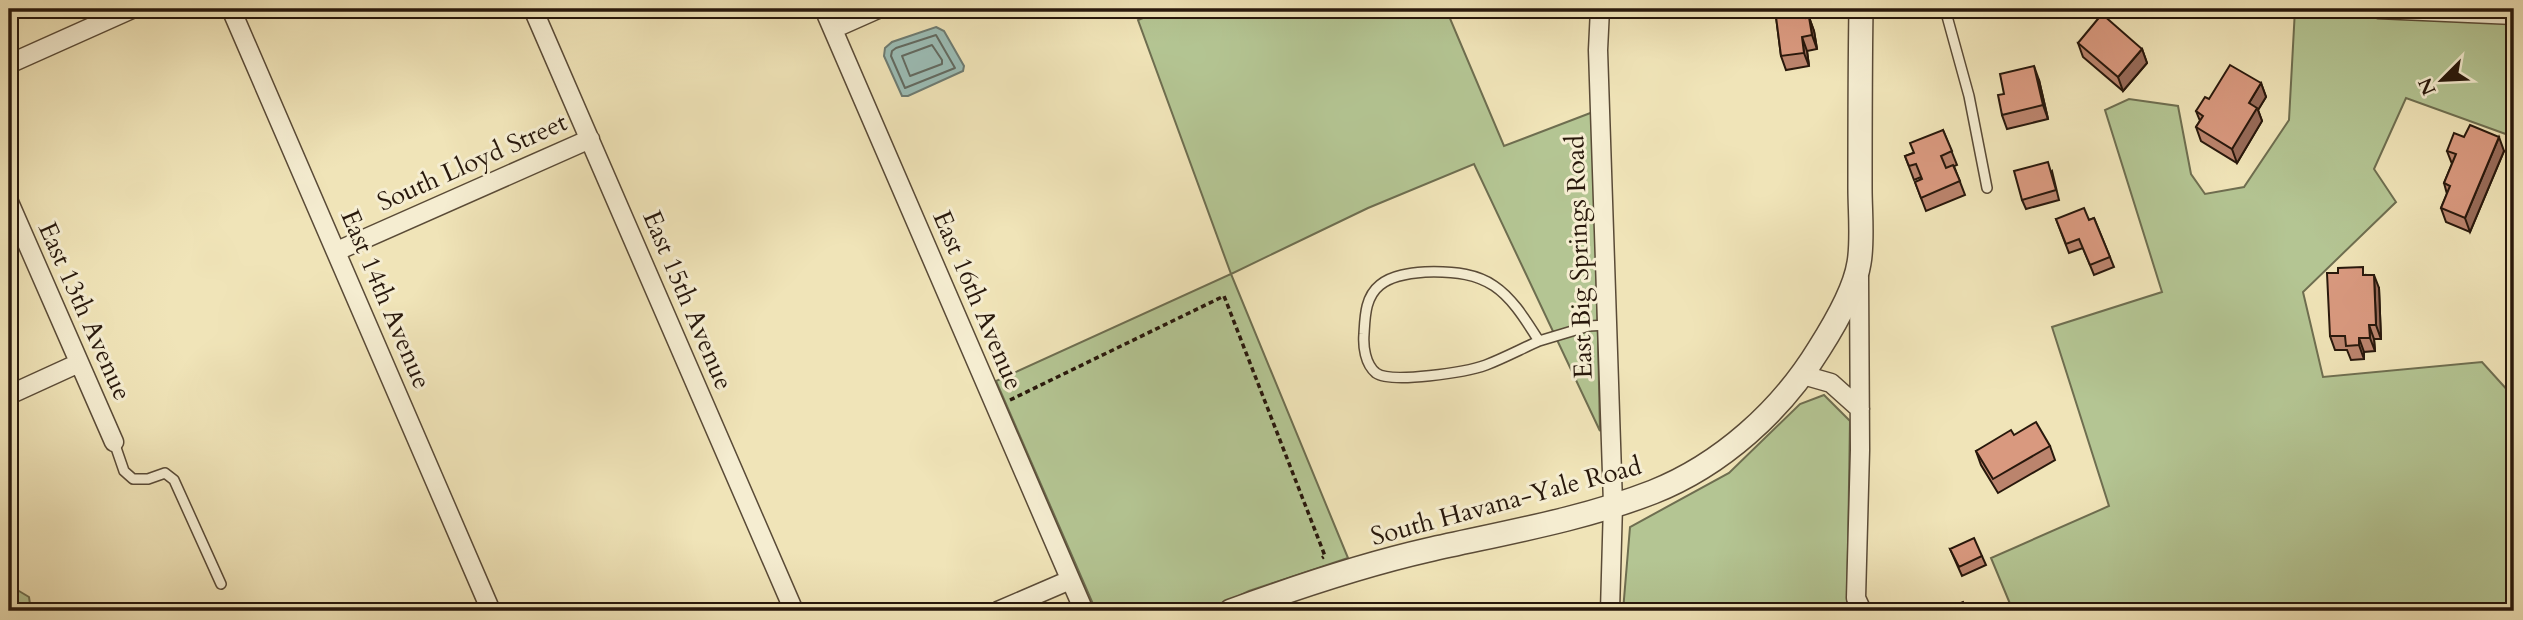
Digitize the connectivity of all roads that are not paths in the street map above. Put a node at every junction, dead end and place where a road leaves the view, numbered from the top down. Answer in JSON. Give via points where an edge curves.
{"nodes":[{"id":1,"x":132,"y":9,"type":"edge"},
{"id":2,"x":231,"y":9,"type":"edge"},
{"id":3,"x":533,"y":9,"type":"edge"},
{"id":4,"x":824,"y":9,"type":"edge"},
{"id":5,"x":878,"y":9,"type":"edge"},
{"id":6,"x":1600,"y":9,"type":"edge"},
{"id":7,"x":1861,"y":9,"type":"edge"},
{"id":8,"x":1945,"y":9,"type":"edge"},
{"id":9,"x":2378,"y":9,"type":"edge"},
{"id":10,"x":2384,"y":9,"type":"edge"},
{"id":11,"x":2514,"y":15,"type":"edge"},
{"id":12,"x":833,"y":29,"type":"junction"},
{"id":13,"x":9,"y":64,"type":"edge"},
{"id":14,"x":590,"y":139,"type":"junction"},
{"id":15,"x":1987,"y":188,"type":"dead end"},
{"id":16,"x":9,"y":202,"type":"edge"},
{"id":17,"x":337,"y":251,"type":"junction"},
{"id":18,"x":1859,"y":263,"type":"junction"},
{"id":19,"x":1607,"y":325,"type":"junction"},
{"id":20,"x":1539,"y":341,"type":"junction"},
{"id":21,"x":79,"y":363,"type":"junction"},
{"id":22,"x":1803,"y":375,"type":"junction"},
{"id":23,"x":9,"y":395,"type":"edge"},
{"id":24,"x":1860,"y":409,"type":"junction"},
{"id":25,"x":114,"y":442,"type":"joint"},
{"id":26,"x":1613,"y":504,"type":"junction"},
{"id":27,"x":1070,"y":580,"type":"junction"},
{"id":28,"x":221,"y":584,"type":"dead end"},
{"id":29,"x":1221,"y":608,"type":"edge"},
{"id":30,"x":491,"y":611,"type":"edge"},
{"id":31,"x":794,"y":611,"type":"edge"},
{"id":32,"x":998,"y":611,"type":"edge"},
{"id":33,"x":1084,"y":611,"type":"edge"},
{"id":34,"x":1610,"y":611,"type":"edge"},
{"id":35,"x":1862,"y":611,"type":"edge"}],
"edges":[{"from":1,"to":13,"type":"street"},
{"from":2,"to":17,"type":"street","name":"East 14th Avenue"},
{"from":3,"to":14,"type":"street","name":"East 15th Avenue"},
{"from":4,"to":12,"type":"street","name":"East 16th Avenue"},
{"from":5,"to":12,"type":"street"},
{"from":6,"to":19,"type":"street","name":"East Big Springs Road"},
{"from":7,"to":18,"type":"street","name":"South Havana-Yale Road"},
{"from":8,"to":15,"type":"lane"},
{"from":9,"to":10,"type":"street"},
{"from":10,"to":11,"type":"street"},
{"from":12,"to":27,"type":"street","name":"East 16th Avenue"},
{"from":14,"to":17,"type":"street","name":"South Lloyd Street"},
{"from":14,"to":31,"type":"street","name":"East 15th Avenue"},
{"from":16,"to":21,"type":"street","name":"East 13th Avenue"},
{"from":17,"to":30,"type":"street","name":"East 14th Avenue"},
{"from":18,"to":22,"type":"street","name":"South Havana-Yale Road","via":[[1843,306]]},
{"from":18,"to":24,"type":"street"},
{"from":19,"to":20,"type":"lane"},
{"from":19,"to":26,"type":"street","name":"East Big Springs Road"},
{"from":20,"to":20,"type":"lane","via":[[1507,295],[1482,277],[1447,271],[1407,273],[1379,285],[1366,306],[1368,365],[1378,374],[1440,375],[1483,366]]},
{"from":21,"to":23,"type":"street"},
{"from":21,"to":25,"type":"street","name":"East 13th Avenue"},
{"from":22,"to":24,"type":"street","via":[[1831,383]]},
{"from":22,"to":26,"type":"street","name":"South Havana-Yale Road","via":[[1770,412],[1693,472],[1653,492]]},
{"from":24,"to":35,"type":"street","via":[[1856,598]]},
{"from":25,"to":28,"type":"lane","via":[[124,471],[133,479],[165,473],[174,480]]},
{"from":26,"to":29,"type":"street","name":"South Havana-Yale Road"},
{"from":26,"to":34,"type":"street"},
{"from":27,"to":32,"type":"street"},
{"from":27,"to":33,"type":"street","name":"East 16th Avenue"}]}
